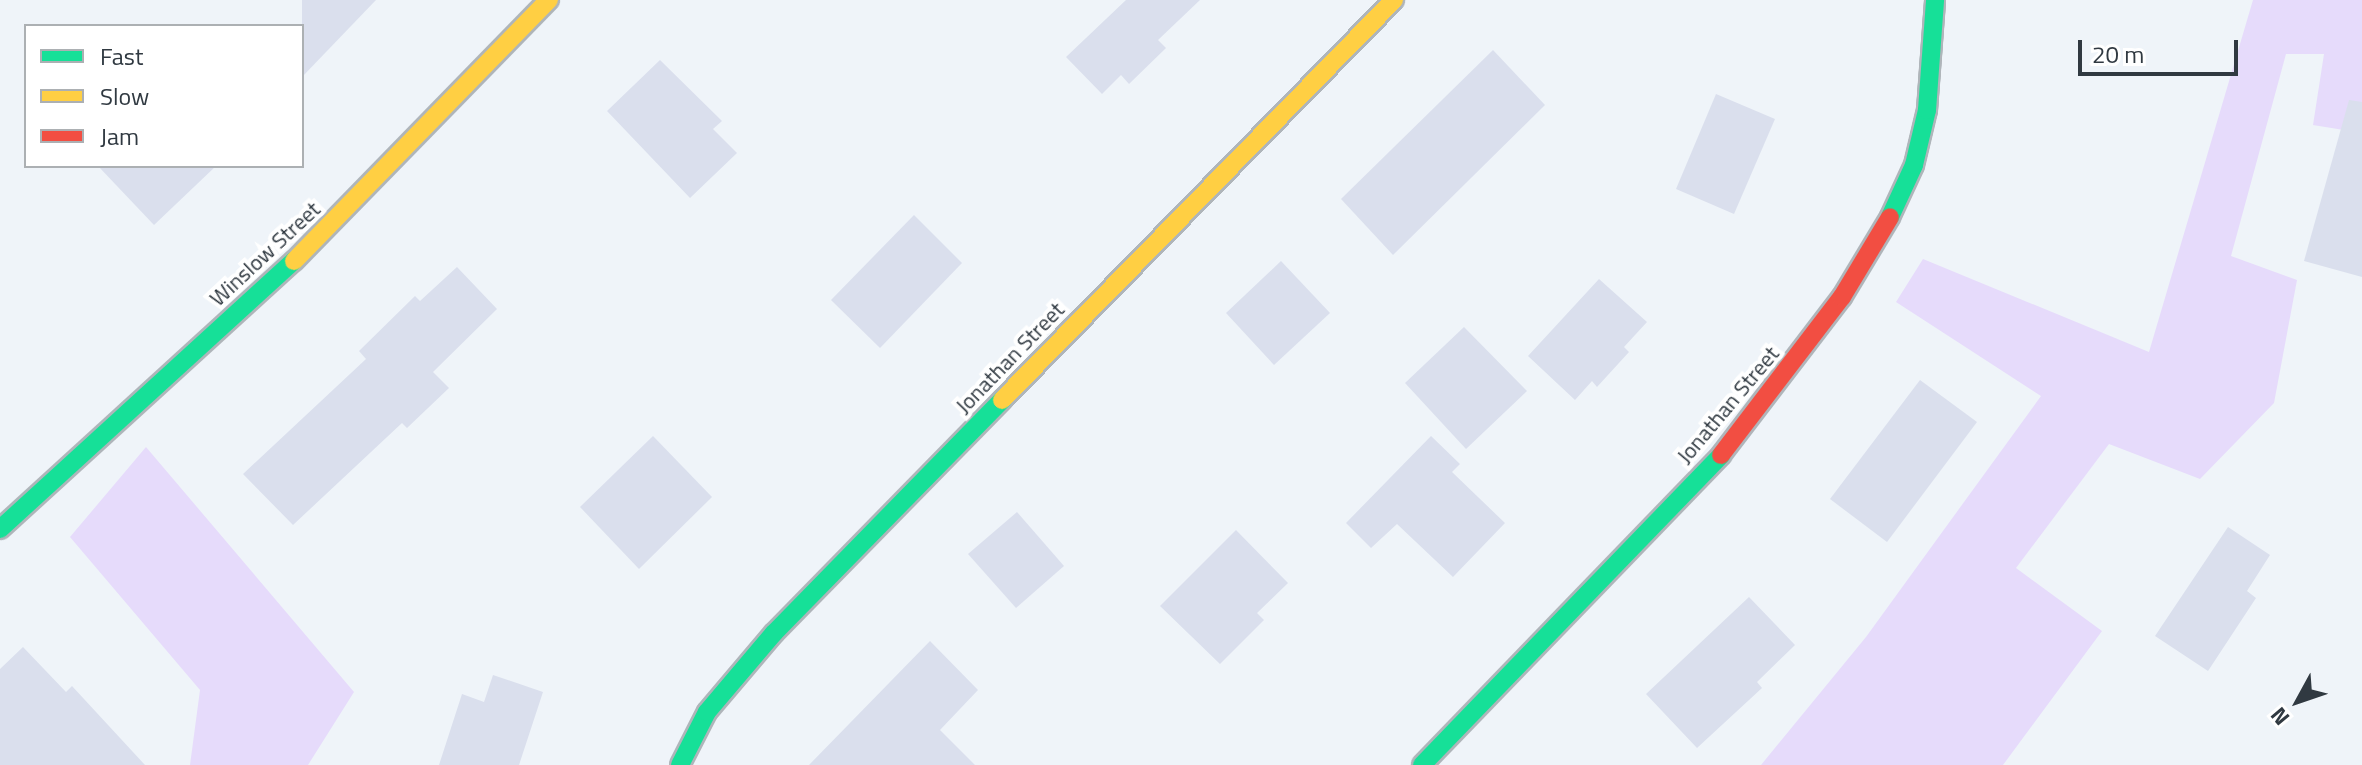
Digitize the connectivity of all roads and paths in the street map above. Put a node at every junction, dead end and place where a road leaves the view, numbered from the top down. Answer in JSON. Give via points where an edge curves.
{"nodes":[{"id":1,"x":549,"y":0,"type":"edge"},
{"id":2,"x":1394,"y":0,"type":"edge"},
{"id":3,"x":1935,"y":0,"type":"edge"},
{"id":4,"x":0,"y":529,"type":"edge"},
{"id":5,"x":680,"y":765,"type":"edge"},
{"id":6,"x":1422,"y":765,"type":"edge"}],
"edges":[{"from":1,"to":4,"type":"street","name":"Winslow Street","via":[[333,225]]},
{"from":2,"to":5,"type":"street","name":"Jonathan Street","via":[[774,633],[707,712]]},
{"from":3,"to":6,"type":"street","name":"Jonathan Street","via":[[1927,110],[1914,165],[1894,211],[1842,297],[1732,444]]}]}
